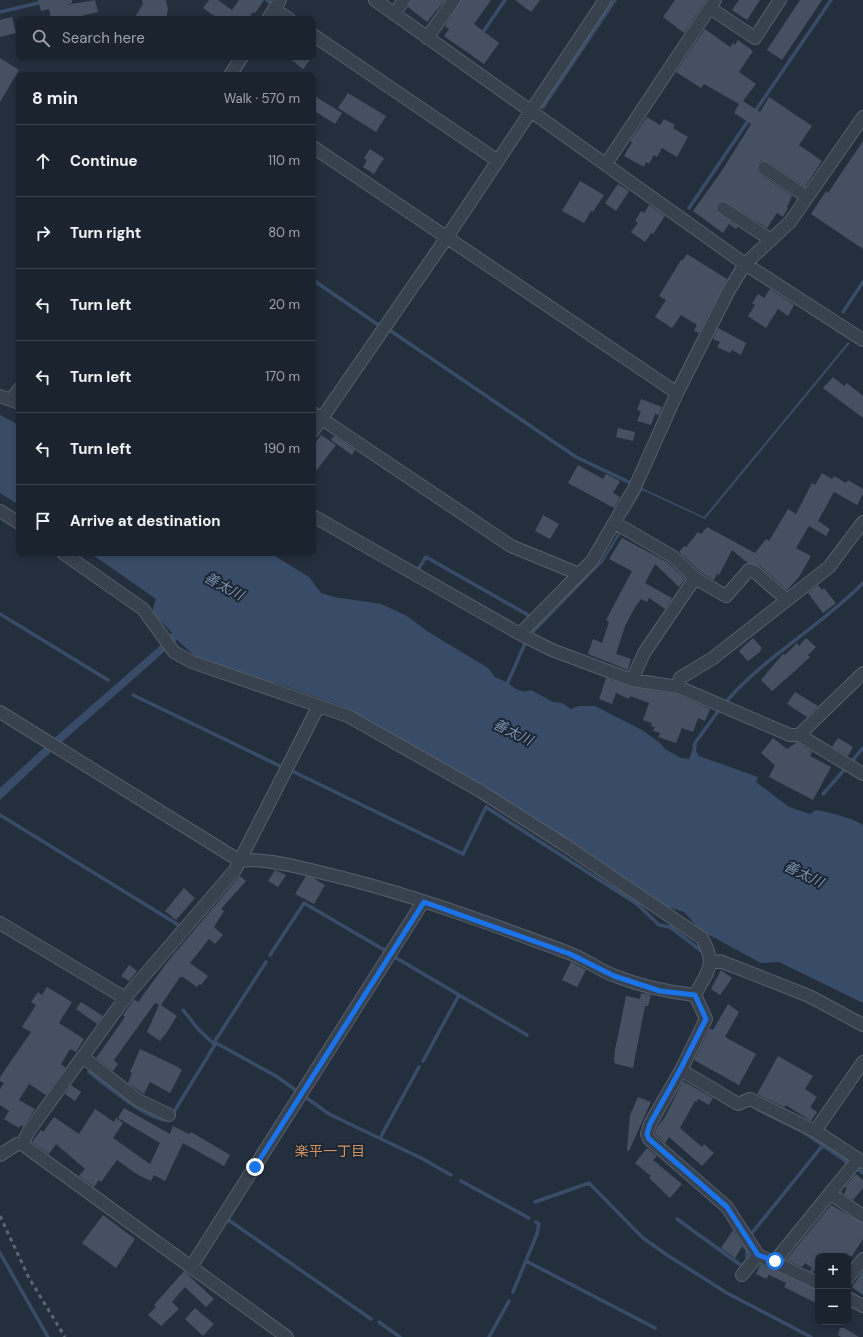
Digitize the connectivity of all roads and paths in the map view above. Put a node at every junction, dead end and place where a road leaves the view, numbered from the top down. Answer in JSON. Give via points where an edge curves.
{"nodes":[{"id":1,"x":375,"y":0,"type":"edge"},
{"id":2,"x":404,"y":0,"type":"edge"},
{"id":3,"x":454,"y":0,"type":"edge"},
{"id":4,"x":605,"y":0,"type":"edge"},
{"id":5,"x":780,"y":0,"type":"edge"},
{"id":6,"x":712,"y":4,"type":"edge"},
{"id":7,"x":274,"y":9,"type":"edge"},
{"id":8,"x":394,"y":14,"type":"junction"},
{"id":9,"x":284,"y":16,"type":"edge"},
{"id":10,"x":316,"y":37,"type":"edge"},
{"id":11,"x":427,"y":38,"type":"junction"},
{"id":12,"x":240,"y":60,"type":"edge"},
{"id":13,"x":232,"y":72,"type":"edge"},
{"id":14,"x":530,"y":112,"type":"junction"},
{"id":15,"x":863,"y":117,"type":"edge"},
{"id":16,"x":316,"y":149,"type":"edge"},
{"id":17,"x":498,"y":161,"type":"junction"},
{"id":18,"x":606,"y":164,"type":"junction"},
{"id":19,"x":764,"y":168,"type":"dead end"},
{"id":20,"x":807,"y":197,"type":"junction"},
{"id":21,"x":723,"y":208,"type":"dead end"},
{"id":22,"x":447,"y":237,"type":"junction"},
{"id":23,"x":771,"y":240,"type":"junction"},
{"id":24,"x":745,"y":264,"type":"junction"},
{"id":25,"x":863,"y":340,"type":"edge"},
{"id":26,"x":677,"y":393,"type":"junction"},
{"id":27,"x":317,"y":415,"type":"edge"},
{"id":28,"x":0,"y":511,"type":"edge"},
{"id":29,"x":316,"y":518,"type":"edge"},
{"id":30,"x":16,"y":521,"type":"edge"},
{"id":31,"x":863,"y":522,"type":"edge"},
{"id":32,"x":615,"y":523,"type":"junction"},
{"id":33,"x":67,"y":556,"type":"edge"},
{"id":34,"x":578,"y":574,"type":"junction"},
{"id":35,"x":695,"y":578,"type":"junction"},
{"id":36,"x":787,"y":600,"type":"junction"},
{"id":37,"x":520,"y":634,"type":"junction"},
{"id":38,"x":863,"y":674,"type":"edge"},
{"id":39,"x":632,"y":680,"type":"junction"},
{"id":40,"x":678,"y":687,"type":"junction"},
{"id":41,"x":318,"y":707,"type":"junction"},
{"id":42,"x":0,"y":712,"type":"edge"},
{"id":43,"x":800,"y":734,"type":"junction"},
{"id":44,"x":863,"y":774,"type":"edge"},
{"id":45,"x":240,"y":861,"type":"junction"},
{"id":46,"x":424,"y":902,"type":"junction"},
{"id":47,"x":0,"y":923,"type":"edge"},
{"id":48,"x":711,"y":963,"type":"junction"},
{"id":49,"x":695,"y":995,"type":"junction"},
{"id":50,"x":125,"y":998,"type":"junction"},
{"id":51,"x":863,"y":1025,"type":"edge"},
{"id":52,"x":83,"y":1057,"type":"junction"},
{"id":53,"x":863,"y":1062,"type":"edge"},
{"id":54,"x":680,"y":1070,"type":"junction"},
{"id":55,"x":169,"y":1115,"type":"dead end"},
{"id":56,"x":814,"y":1131,"type":"junction"},
{"id":57,"x":22,"y":1144,"type":"junction"},
{"id":58,"x":0,"y":1154,"type":"edge"},
{"id":59,"x":857,"y":1163,"type":"edge"},
{"id":60,"x":831,"y":1194,"type":"junction"},
{"id":61,"x":863,"y":1216,"type":"edge"},
{"id":62,"x":758,"y":1255,"type":"junction"},
{"id":63,"x":863,"y":1259,"type":"edge"},
{"id":64,"x":775,"y":1261,"type":"junction"},
{"id":65,"x":190,"y":1267,"type":"junction"},
{"id":66,"x":851,"y":1274,"type":"edge"},
{"id":67,"x":742,"y":1275,"type":"dead end"},
{"id":68,"x":815,"y":1281,"type":"edge"},
{"id":69,"x":851,"y":1300,"type":"edge"},
{"id":70,"x":863,"y":1306,"type":"edge"},
{"id":71,"x":288,"y":1337,"type":"edge"}],
"edges":[{"from":1,"to":8,"type":"street"},
{"from":2,"to":8,"type":"street"},
{"from":3,"to":11,"type":"street"},
{"from":4,"to":14,"type":"street"},
{"from":5,"to":6,"type":"street","via":[[755,38]]},
{"from":6,"to":18,"type":"street"},
{"from":7,"to":9,"type":"street"},
{"from":8,"to":11,"type":"street"},
{"from":10,"to":17,"type":"street"},
{"from":11,"to":14,"type":"street"},
{"from":12,"to":13,"type":"street"},
{"from":14,"to":17,"type":"street"},
{"from":14,"to":18,"type":"street"},
{"from":15,"to":20,"type":"street"},
{"from":16,"to":22,"type":"street"},
{"from":17,"to":22,"type":"street"},
{"from":18,"to":24,"type":"street"},
{"from":19,"to":20,"type":"street"},
{"from":20,"to":23,"type":"street","via":[[790,222]]},
{"from":21,"to":23,"type":"street"},
{"from":22,"to":26,"type":"street"},
{"from":22,"to":27,"type":"street"},
{"from":23,"to":24,"type":"street"},
{"from":24,"to":25,"type":"street"},
{"from":24,"to":26,"type":"street"},
{"from":26,"to":32,"type":"street","via":[[635,487]]},
{"from":27,"to":34,"type":"street","via":[[511,546]]},
{"from":28,"to":30,"type":"street"},
{"from":29,"to":37,"type":"street"},
{"from":31,"to":36,"type":"street","via":[[829,567]]},
{"from":32,"to":34,"type":"street","via":[[592,561]]},
{"from":32,"to":35,"type":"street","via":[[672,556]]},
{"from":33,"to":41,"type":"street","via":[[143,609],[174,652],[192,662]]},
{"from":34,"to":37,"type":"street"},
{"from":35,"to":36,"type":"street","via":[[726,596],[749,570],[755,572]]},
{"from":35,"to":39,"type":"street","via":[[644,653]]},
{"from":36,"to":40,"type":"street","via":[[713,658],[680,678]]},
{"from":37,"to":39,"type":"street","via":[[552,650]]},
{"from":38,"to":43,"type":"street"},
{"from":39,"to":40,"type":"street"},
{"from":40,"to":43,"type":"street","via":[[790,735]]},
{"from":41,"to":45,"type":"street"},
{"from":41,"to":48,"type":"street","via":[[348,716],[482,792],[565,845],[702,938],[710,953]]},
{"from":42,"to":45,"type":"street"},
{"from":43,"to":44,"type":"street"},
{"from":45,"to":46,"type":"street","via":[[251,859],[308,870],[356,881]]},
{"from":45,"to":50,"type":"street"},
{"from":46,"to":49,"type":"street","via":[[570,954],[614,976],[660,991]]},
{"from":46,"to":65,"type":"street"},
{"from":47,"to":50,"type":"street"},
{"from":48,"to":49,"type":"street"},
{"from":48,"to":51,"type":"street","via":[[720,961],[809,996]]},
{"from":49,"to":54,"type":"street","via":[[706,1019]]},
{"from":50,"to":52,"type":"street"},
{"from":52,"to":55,"type":"street","via":[[138,1100]]},
{"from":52,"to":57,"type":"street"},
{"from":53,"to":56,"type":"street"},
{"from":54,"to":56,"type":"street","via":[[738,1104],[750,1099]]},
{"from":54,"to":62,"type":"street","via":[[650,1124],[647,1134],[649,1139],[727,1207]]},
{"from":56,"to":59,"type":"street"},
{"from":57,"to":58,"type":"street","via":[[17,1144]]},
{"from":57,"to":65,"type":"street"},
{"from":59,"to":60,"type":"street"},
{"from":60,"to":61,"type":"street"},
{"from":60,"to":64,"type":"street"},
{"from":62,"to":64,"type":"street"},
{"from":62,"to":67,"type":"street"},
{"from":63,"to":66,"type":"street"},
{"from":64,"to":68,"type":"street"},
{"from":65,"to":71,"type":"street"},
{"from":69,"to":70,"type":"street"}]}
